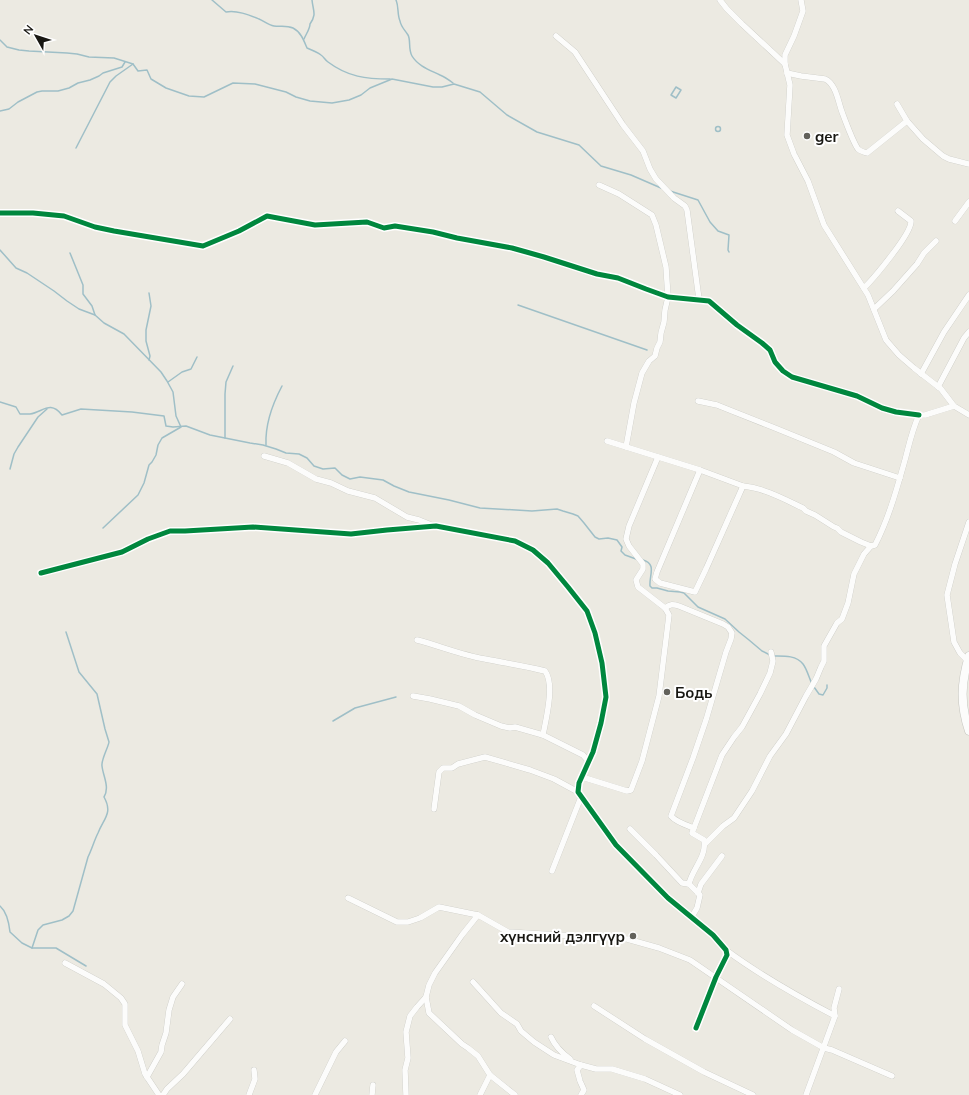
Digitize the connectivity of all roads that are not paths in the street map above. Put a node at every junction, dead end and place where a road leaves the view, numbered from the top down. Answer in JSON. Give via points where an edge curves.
{"nodes":[{"id":1,"x":720,"y":0,"type":"edge"},
{"id":2,"x":802,"y":0,"type":"edge"},
{"id":3,"x":556,"y":36,"type":"dead end"},
{"id":4,"x":784,"y":64,"type":"junction"},
{"id":5,"x":787,"y":73,"type":"junction"},
{"id":6,"x":897,"y":104,"type":"dead end"},
{"id":7,"x":907,"y":121,"type":"junction"},
{"id":8,"x":969,"y":164,"type":"edge"},
{"id":9,"x":599,"y":185,"type":"dead end"},
{"id":10,"x":969,"y":202,"type":"edge"},
{"id":11,"x":898,"y":211,"type":"dead end"},
{"id":12,"x":0,"y":213,"type":"edge"},
{"id":13,"x":955,"y":221,"type":"dead end"},
{"id":14,"x":936,"y":241,"type":"dead end"},
{"id":15,"x":864,"y":288,"type":"junction"},
{"id":16,"x":969,"y":295,"type":"edge"},
{"id":17,"x":668,"y":297,"type":"junction"},
{"id":18,"x":698,"y":299,"type":"junction"},
{"id":19,"x":874,"y":309,"type":"junction"},
{"id":20,"x":969,"y":332,"type":"edge"},
{"id":21,"x":921,"y":374,"type":"junction"},
{"id":22,"x":938,"y":387,"type":"junction"},
{"id":23,"x":698,"y":401,"type":"dead end"},
{"id":24,"x":954,"y":406,"type":"junction"},
{"id":25,"x":919,"y":416,"type":"junction"},
{"id":26,"x":969,"y":416,"type":"edge"},
{"id":27,"x":607,"y":441,"type":"dead end"},
{"id":28,"x":626,"y":447,"type":"junction"},
{"id":29,"x":264,"y":456,"type":"dead end"},
{"id":30,"x":658,"y":457,"type":"junction"},
{"id":31,"x":700,"y":470,"type":"junction"},
{"id":32,"x":900,"y":478,"type":"junction"},
{"id":33,"x":743,"y":486,"type":"junction"},
{"id":34,"x":969,"y":522,"type":"edge"},
{"id":35,"x":436,"y":526,"type":"junction"},
{"id":36,"x":871,"y":546,"type":"junction"},
{"id":37,"x":41,"y":573,"type":"dead end"},
{"id":38,"x":665,"y":608,"type":"junction"},
{"id":39,"x":417,"y":640,"type":"dead end"},
{"id":40,"x":771,"y":652,"type":"dead end"},
{"id":41,"x":968,"y":658,"type":"edge"},
{"id":42,"x":413,"y":696,"type":"dead end"},
{"id":43,"x":969,"y":731,"type":"edge"},
{"id":44,"x":543,"y":735,"type":"junction"},
{"id":45,"x":589,"y":762,"type":"junction"},
{"id":46,"x":582,"y":777,"type":"junction"},
{"id":47,"x":580,"y":795,"type":"junction"},
{"id":48,"x":434,"y":809,"type":"dead end"},
{"id":49,"x":694,"y":828,"type":"junction"},
{"id":50,"x":630,"y":829,"type":"dead end"},
{"id":51,"x":705,"y":844,"type":"junction"},
{"id":52,"x":722,"y":856,"type":"dead end"},
{"id":53,"x":552,"y":871,"type":"dead end"},
{"id":54,"x":689,"y":884,"type":"junction"},
{"id":55,"x":698,"y":893,"type":"junction"},
{"id":56,"x":348,"y":898,"type":"dead end"},
{"id":57,"x":478,"y":915,"type":"junction"},
{"id":58,"x":691,"y":918,"type":"junction"},
{"id":59,"x":726,"y":950,"type":"junction"},
{"id":60,"x":65,"y":963,"type":"dead end"},
{"id":61,"x":716,"y":977,"type":"junction"},
{"id":62,"x":473,"y":982,"type":"dead end"},
{"id":63,"x":182,"y":984,"type":"dead end"},
{"id":64,"x":839,"y":989,"type":"dead end"},
{"id":65,"x":426,"y":997,"type":"junction"},
{"id":66,"x":594,"y":1006,"type":"dead end"},
{"id":67,"x":835,"y":1016,"type":"junction"},
{"id":68,"x":230,"y":1019,"type":"dead end"},
{"id":69,"x":696,"y":1028,"type":"dead end"},
{"id":70,"x":551,"y":1037,"type":"dead end"},
{"id":71,"x":346,"y":1041,"type":"dead end"},
{"id":72,"x":824,"y":1048,"type":"junction"},
{"id":73,"x":572,"y":1062,"type":"junction"},
{"id":74,"x":581,"y":1064,"type":"junction"},
{"id":75,"x":254,"y":1070,"type":"dead end"},
{"id":76,"x":490,"y":1075,"type":"junction"},
{"id":77,"x":892,"y":1076,"type":"dead end"},
{"id":78,"x":147,"y":1077,"type":"junction"},
{"id":79,"x":373,"y":1085,"type":"dead end"},
{"id":80,"x":159,"y":1095,"type":"edge"},
{"id":81,"x":162,"y":1095,"type":"edge"},
{"id":82,"x":248,"y":1095,"type":"edge"},
{"id":83,"x":315,"y":1095,"type":"edge"},
{"id":84,"x":372,"y":1095,"type":"edge"},
{"id":85,"x":406,"y":1095,"type":"edge"},
{"id":86,"x":480,"y":1095,"type":"edge"},
{"id":87,"x":515,"y":1095,"type":"edge"},
{"id":88,"x":581,"y":1095,"type":"edge"},
{"id":89,"x":680,"y":1095,"type":"edge"},
{"id":90,"x":753,"y":1095,"type":"edge"},
{"id":91,"x":806,"y":1095,"type":"edge"}],
"edges":[{"from":1,"to":4,"type":"street"},
{"from":2,"to":4,"type":"street","via":[[803,11],[785,54]]},
{"from":3,"to":18,"type":"street","via":[[575,52],[643,151],[656,179],[686,208]]},
{"from":4,"to":5,"type":"street"},
{"from":5,"to":7,"type":"street","via":[[828,80],[858,149],[862,152],[867,153]]},
{"from":5,"to":15,"type":"street","via":[[790,85],[788,135],[794,154],[808,180],[824,225]]},
{"from":6,"to":7,"type":"street"},
{"from":7,"to":8,"type":"street","via":[[943,156]]},
{"from":9,"to":17,"type":"street","via":[[652,215],[666,267]]},
{"from":10,"to":13,"type":"street"},
{"from":11,"to":15,"type":"street","via":[[911,221],[909,230]]},
{"from":12,"to":17,"type":"street","via":[[64,216],[95,227],[203,246],[239,232],[267,216],[315,224],[367,222],[384,228],[394,226],[433,232],[512,248],[618,278]]},
{"from":14,"to":19,"type":"street"},
{"from":15,"to":19,"type":"street"},
{"from":16,"to":21,"type":"street","via":[[944,332]]},
{"from":17,"to":18,"type":"street"},
{"from":17,"to":28,"type":"street","via":[[660,342],[655,356],[642,373]]},
{"from":18,"to":25,"type":"street","via":[[709,301],[762,343],[770,350],[775,362],[792,377],[850,394],[882,408]]},
{"from":19,"to":21,"type":"street","via":[[886,340]]},
{"from":20,"to":22,"type":"street"},
{"from":21,"to":22,"type":"street"},
{"from":22,"to":24,"type":"street"},
{"from":23,"to":32,"type":"street","via":[[717,405],[834,452],[854,463]]},
{"from":24,"to":25,"type":"street"},
{"from":24,"to":26,"type":"street"},
{"from":25,"to":32,"type":"street"},
{"from":27,"to":28,"type":"street"},
{"from":28,"to":30,"type":"street"},
{"from":29,"to":35,"type":"street","via":[[288,463],[316,479],[376,498],[407,517]]},
{"from":30,"to":31,"type":"street"},
{"from":30,"to":38,"type":"street","via":[[626,539],[644,564],[636,580],[638,588]]},
{"from":31,"to":33,"type":"street"},
{"from":31,"to":33,"type":"street","via":[[657,572],[655,578],[660,583],[695,592]]},
{"from":32,"to":36,"type":"street","via":[[885,525],[875,545]]},
{"from":33,"to":36,"type":"street","via":[[767,492],[803,508]]},
{"from":34,"to":41,"type":"street","via":[[947,595],[954,642],[960,653]]},
{"from":35,"to":37,"type":"street","via":[[351,534],[253,527],[170,530],[122,552]]},
{"from":35,"to":45,"type":"street","via":[[516,541],[533,550],[548,563],[587,611],[602,664],[606,697]]},
{"from":36,"to":51,"type":"street","via":[[854,574],[842,619],[836,623],[824,646],[824,661],[816,679],[786,734],[770,756],[752,791],[734,818]]},
{"from":38,"to":46,"type":"street","via":[[669,615],[659,696],[642,761],[630,790]]},
{"from":38,"to":49,"type":"street","via":[[672,604],[679,606],[723,624],[732,633],[697,746],[671,816]]},
{"from":39,"to":44,"type":"street","via":[[484,659],[545,671],[550,685]]},
{"from":40,"to":49,"type":"street","via":[[773,661],[770,673],[742,727],[722,755]]},
{"from":41,"to":43,"type":"main road","via":[[962,693]]},
{"from":42,"to":44,"type":"street","via":[[458,706],[501,726]]},
{"from":44,"to":45,"type":"street","via":[[584,755]]},
{"from":45,"to":46,"type":"street"},
{"from":46,"to":47,"type":"street","via":[[579,783]]},
{"from":47,"to":48,"type":"street","via":[[554,779],[485,757],[452,768],[443,768],[439,772]]},
{"from":47,"to":53,"type":"street"},
{"from":47,"to":58,"type":"street","via":[[616,845]]},
{"from":49,"to":51,"type":"street","via":[[692,832],[704,840]]},
{"from":50,"to":54,"type":"street","via":[[682,883]]},
{"from":51,"to":54,"type":"street","via":[[705,850],[690,877]]},
{"from":52,"to":55,"type":"street"},
{"from":54,"to":55,"type":"street"},
{"from":55,"to":58,"type":"street","via":[[700,895],[697,908]]},
{"from":56,"to":57,"type":"street","via":[[397,922],[420,918],[439,907]]},
{"from":57,"to":61,"type":"street","via":[[508,932],[627,939],[690,960]]},
{"from":57,"to":65,"type":"street","via":[[435,974]]},
{"from":58,"to":59,"type":"street"},
{"from":59,"to":61,"type":"street","via":[[727,954]]},
{"from":59,"to":67,"type":"street","via":[[772,982]]},
{"from":60,"to":78,"type":"street","via":[[104,984],[121,998],[125,1004],[125,1025]]},
{"from":61,"to":69,"type":"street"},
{"from":61,"to":72,"type":"street","via":[[792,1030]]},
{"from":62,"to":73,"type":"street","via":[[501,1013],[518,1024],[521,1031],[534,1042],[554,1055]]},
{"from":63,"to":78,"type":"street","via":[[173,997],[161,1052]]},
{"from":64,"to":67,"type":"street","via":[[834,1008]]},
{"from":65,"to":76,"type":"street","via":[[428,1013],[478,1056]]},
{"from":65,"to":85,"type":"street","via":[[410,1016],[406,1032]]},
{"from":66,"to":90,"type":"street","via":[[645,1039],[704,1072]]},
{"from":67,"to":72,"type":"street"},
{"from":68,"to":81,"type":"street"},
{"from":70,"to":73,"type":"street","via":[[559,1050]]},
{"from":71,"to":83,"type":"street","via":[[336,1052]]},
{"from":72,"to":77,"type":"street"},
{"from":72,"to":91,"type":"street"},
{"from":73,"to":74,"type":"street"},
{"from":74,"to":88,"type":"street","via":[[577,1070],[584,1090]]},
{"from":74,"to":89,"type":"street","via":[[645,1079]]},
{"from":75,"to":82,"type":"street","via":[[255,1078]]},
{"from":76,"to":86,"type":"street"},
{"from":76,"to":87,"type":"street"},
{"from":78,"to":80,"type":"street"},
{"from":79,"to":84,"type":"street"}]}
